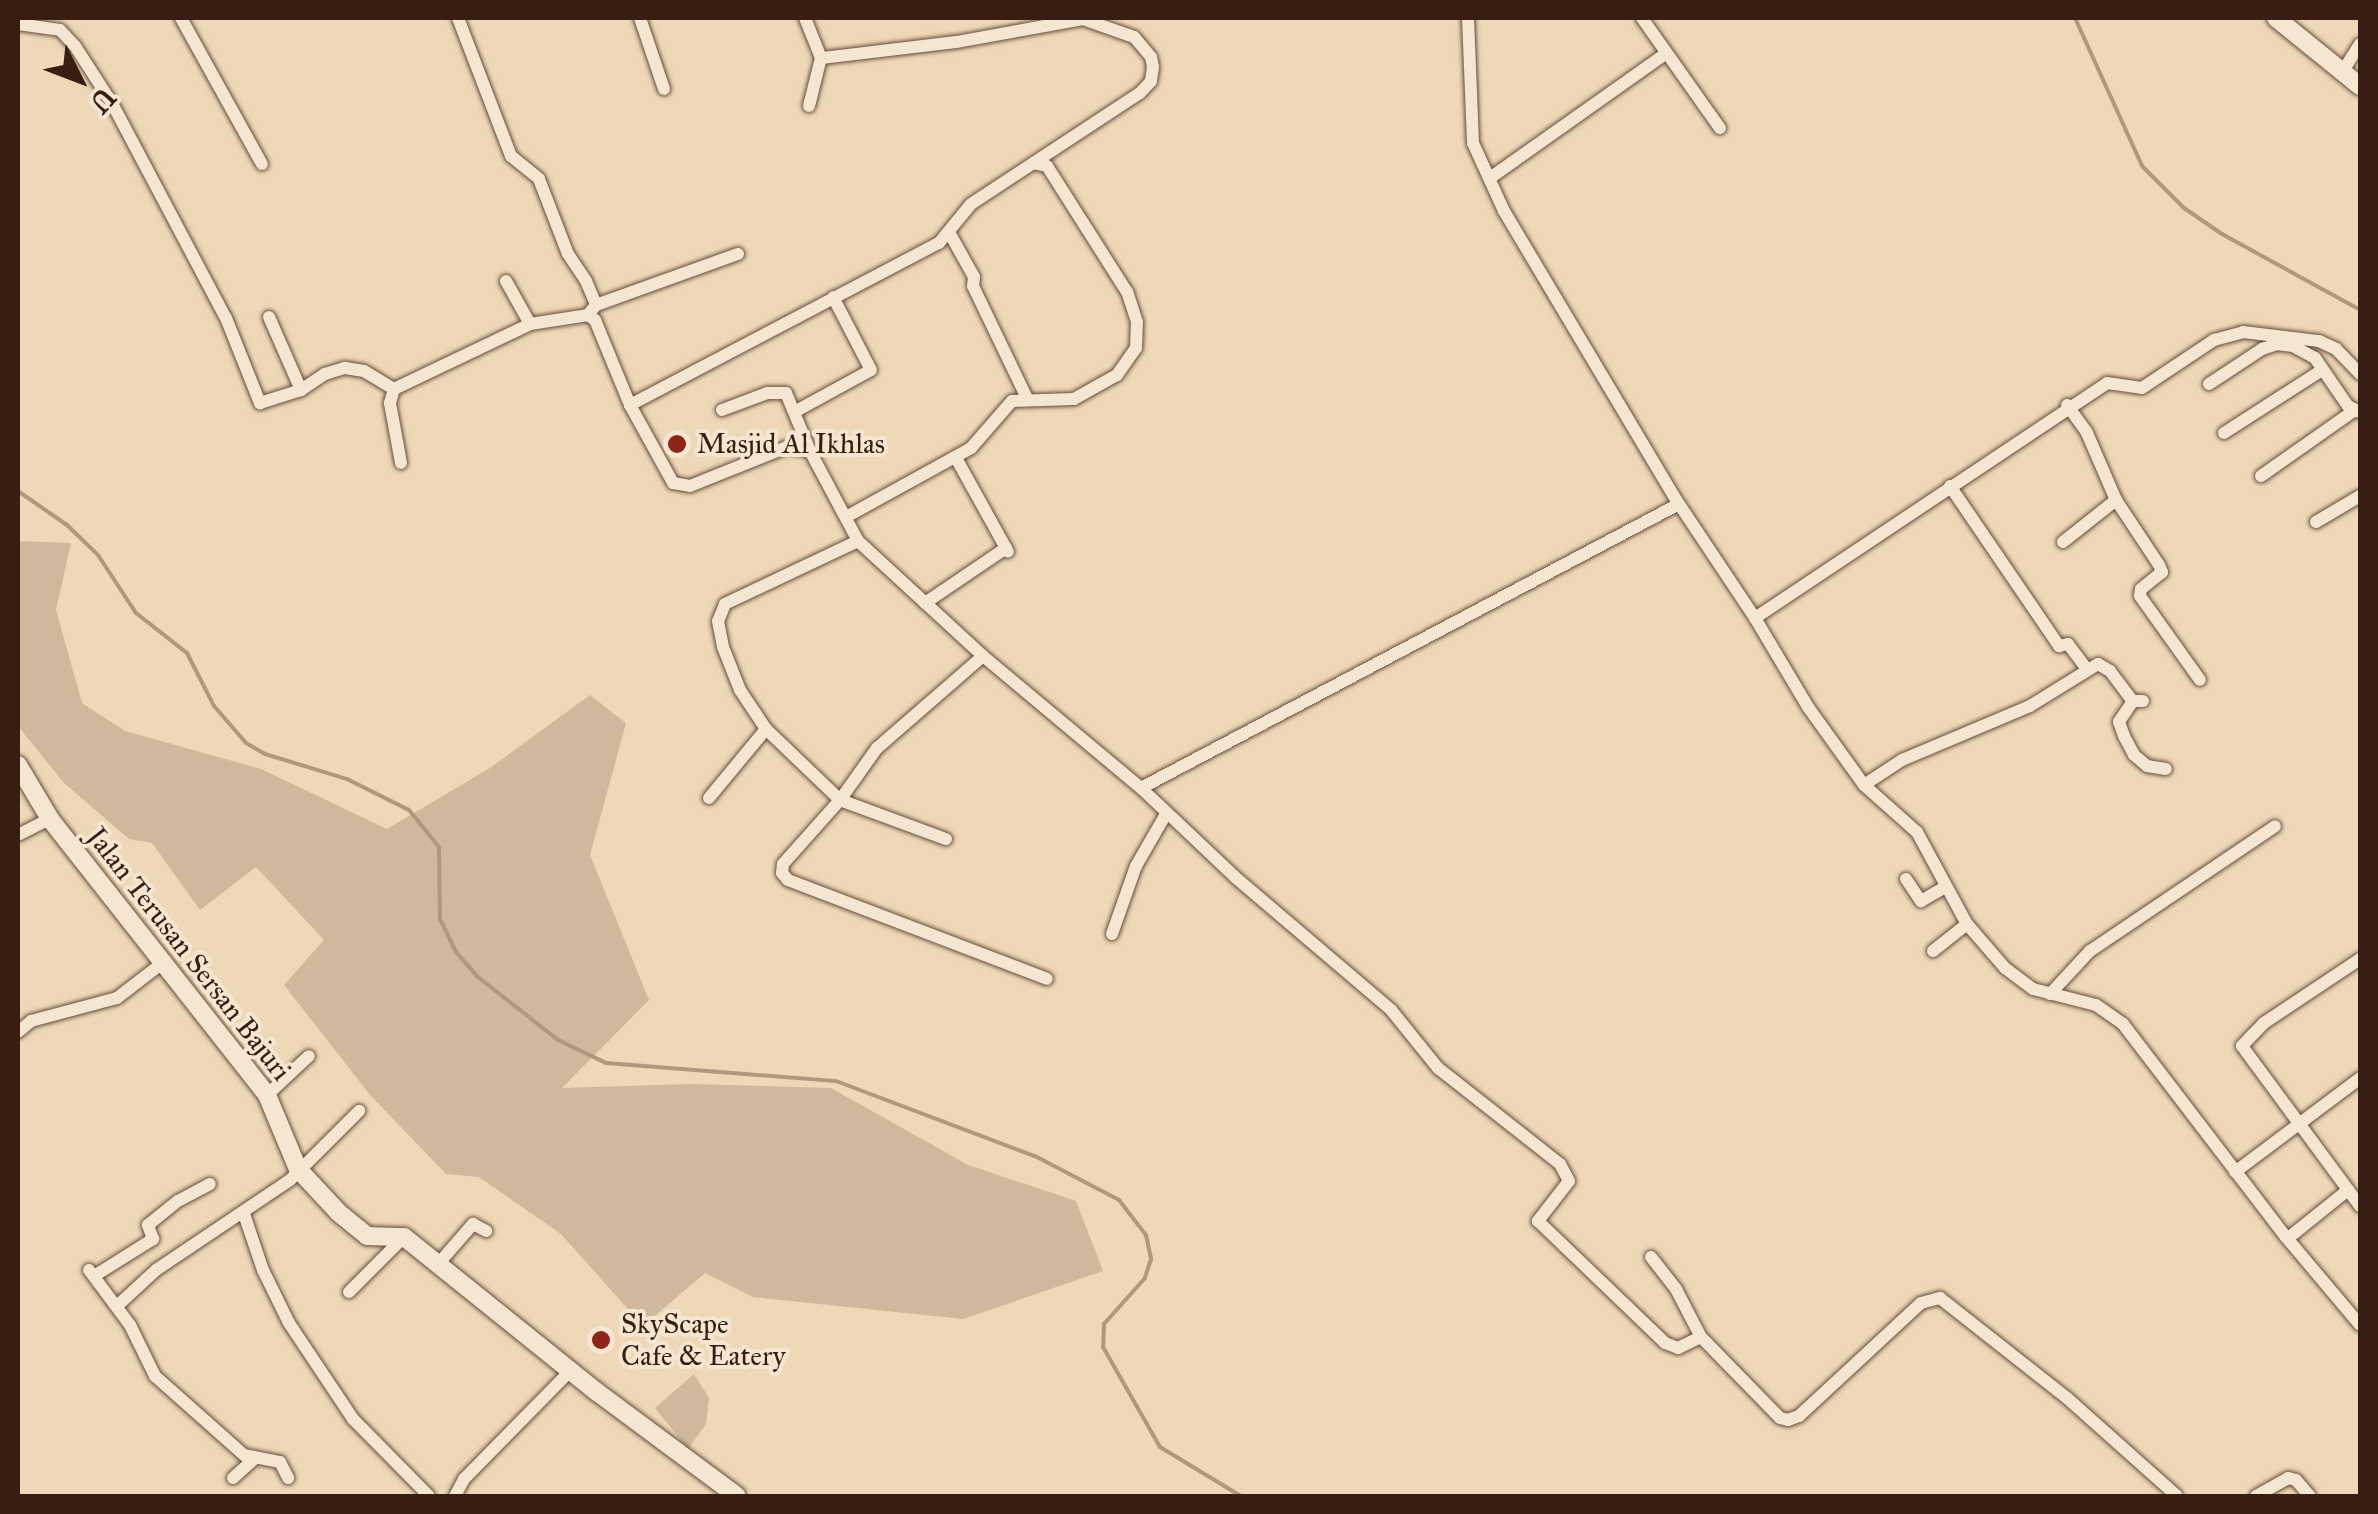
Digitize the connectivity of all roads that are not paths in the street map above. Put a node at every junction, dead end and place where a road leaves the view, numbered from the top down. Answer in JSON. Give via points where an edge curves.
{"nodes":[{"id":1,"x":180,"y":18,"type":"edge"},
{"id":2,"x":458,"y":18,"type":"edge"},
{"id":3,"x":640,"y":18,"type":"edge"},
{"id":4,"x":804,"y":18,"type":"edge"},
{"id":5,"x":1468,"y":18,"type":"edge"},
{"id":6,"x":1642,"y":18,"type":"edge"},
{"id":7,"x":2276,"y":18,"type":"edge"},
{"id":8,"x":18,"y":24,"type":"edge"},
{"id":9,"x":2360,"y":44,"type":"edge"},
{"id":10,"x":1665,"y":54,"type":"junction"},
{"id":11,"x":821,"y":58,"type":"junction"},
{"id":12,"x":2343,"y":71,"type":"junction"},
{"id":13,"x":2360,"y":86,"type":"edge"},
{"id":14,"x":664,"y":89,"type":"dead end"},
{"id":15,"x":809,"y":106,"type":"dead end"},
{"id":16,"x":1720,"y":128,"type":"dead end"},
{"id":17,"x":1034,"y":163,"type":"junction"},
{"id":18,"x":262,"y":164,"type":"dead end"},
{"id":19,"x":1490,"y":178,"type":"junction"},
{"id":20,"x":950,"y":234,"type":"junction"},
{"id":21,"x":738,"y":254,"type":"dead end"},
{"id":22,"x":506,"y":281,"type":"dead end"},
{"id":23,"x":833,"y":297,"type":"junction"},
{"id":24,"x":592,"y":310,"type":"junction"},
{"id":25,"x":269,"y":317,"type":"dead end"},
{"id":26,"x":530,"y":324,"type":"junction"},
{"id":27,"x":2322,"y":370,"type":"junction"},
{"id":28,"x":2360,"y":374,"type":"edge"},
{"id":29,"x":2209,"y":384,"type":"dead end"},
{"id":30,"x":394,"y":389,"type":"junction"},
{"id":31,"x":301,"y":390,"type":"junction"},
{"id":32,"x":1027,"y":398,"type":"junction"},
{"id":33,"x":630,"y":404,"type":"junction"},
{"id":34,"x":2067,"y":406,"type":"junction"},
{"id":35,"x":722,"y":410,"type":"dead end"},
{"id":36,"x":796,"y":411,"type":"junction"},
{"id":37,"x":2358,"y":411,"type":"edge"},
{"id":38,"x":2224,"y":433,"type":"dead end"},
{"id":39,"x":810,"y":451,"type":"junction"},
{"id":40,"x":956,"y":458,"type":"junction"},
{"id":41,"x":401,"y":463,"type":"dead end"},
{"id":42,"x":2261,"y":476,"type":"dead end"},
{"id":43,"x":1950,"y":486,"type":"junction"},
{"id":44,"x":2360,"y":496,"type":"edge"},
{"id":45,"x":2116,"y":500,"type":"junction"},
{"id":46,"x":1679,"y":504,"type":"junction"},
{"id":47,"x":846,"y":517,"type":"junction"},
{"id":48,"x":2316,"y":522,"type":"dead end"},
{"id":49,"x":858,"y":541,"type":"junction"},
{"id":50,"x":2063,"y":542,"type":"dead end"},
{"id":51,"x":925,"y":603,"type":"junction"},
{"id":52,"x":1756,"y":618,"type":"junction"},
{"id":53,"x":983,"y":656,"type":"junction"},
{"id":54,"x":2087,"y":669,"type":"junction"},
{"id":55,"x":2200,"y":680,"type":"dead end"},
{"id":56,"x":766,"y":728,"type":"junction"},
{"id":57,"x":18,"y":765,"type":"edge"},
{"id":58,"x":2166,"y":769,"type":"dead end"},
{"id":59,"x":1864,"y":786,"type":"junction"},
{"id":60,"x":1141,"y":788,"type":"junction"},
{"id":61,"x":710,"y":798,"type":"dead end"},
{"id":62,"x":840,"y":800,"type":"junction"},
{"id":63,"x":1166,"y":814,"type":"junction"},
{"id":64,"x":50,"y":819,"type":"junction"},
{"id":65,"x":2275,"y":826,"type":"dead end"},
{"id":66,"x":18,"y":835,"type":"edge"},
{"id":67,"x":946,"y":839,"type":"dead end"},
{"id":68,"x":1906,"y":879,"type":"dead end"},
{"id":69,"x":1944,"y":887,"type":"junction"},
{"id":70,"x":1967,"y":924,"type":"junction"},
{"id":71,"x":1112,"y":934,"type":"dead end"},
{"id":72,"x":1933,"y":950,"type":"dead end"},
{"id":73,"x":2360,"y":959,"type":"edge"},
{"id":74,"x":165,"y":961,"type":"junction"},
{"id":75,"x":1047,"y":979,"type":"dead end"},
{"id":76,"x":2050,"y":994,"type":"junction"},
{"id":77,"x":18,"y":1032,"type":"edge"},
{"id":78,"x":309,"y":1056,"type":"dead end"},
{"id":79,"x":2360,"y":1078,"type":"edge"},
{"id":80,"x":267,"y":1094,"type":"junction"},
{"id":81,"x":359,"y":1111,"type":"dead end"},
{"id":82,"x":2297,"y":1124,"type":"junction"},
{"id":83,"x":298,"y":1169,"type":"junction"},
{"id":84,"x":2235,"y":1172,"type":"junction"},
{"id":85,"x":210,"y":1184,"type":"dead end"},
{"id":86,"x":2348,"y":1190,"type":"junction"},
{"id":87,"x":2360,"y":1206,"type":"edge"},
{"id":88,"x":244,"y":1214,"type":"junction"},
{"id":89,"x":486,"y":1232,"type":"dead end"},
{"id":90,"x":2292,"y":1235,"type":"dead end"},
{"id":91,"x":404,"y":1237,"type":"junction"},
{"id":92,"x":1651,"y":1257,"type":"dead end"},
{"id":93,"x":439,"y":1263,"type":"junction"},
{"id":94,"x":350,"y":1292,"type":"dead end"},
{"id":95,"x":117,"y":1306,"type":"junction"},
{"id":96,"x":2360,"y":1325,"type":"edge"},
{"id":97,"x":1701,"y":1337,"type":"junction"},
{"id":98,"x":571,"y":1370,"type":"junction"},
{"id":99,"x":254,"y":1459,"type":"junction"},
{"id":100,"x":233,"y":1478,"type":"dead end"},
{"id":101,"x":288,"y":1478,"type":"dead end"},
{"id":102,"x":429,"y":1496,"type":"edge"},
{"id":103,"x":455,"y":1496,"type":"edge"},
{"id":104,"x":737,"y":1496,"type":"edge"},
{"id":105,"x":2176,"y":1496,"type":"edge"},
{"id":106,"x":2256,"y":1496,"type":"edge"},
{"id":107,"x":2310,"y":1496,"type":"edge"}],
"edges":[{"from":1,"to":18,"type":"street"},
{"from":2,"to":24,"type":"street","via":[[511,156],[539,178]]},
{"from":3,"to":14,"type":"street"},
{"from":4,"to":11,"type":"street"},
{"from":5,"to":19,"type":"street","via":[[1472,135]]},
{"from":6,"to":10,"type":"street"},
{"from":7,"to":12,"type":"main road"},
{"from":8,"to":31,"type":"street","via":[[60,30],[76,46],[226,318],[257,400],[271,402]]},
{"from":9,"to":12,"type":"street"},
{"from":10,"to":16,"type":"street"},
{"from":10,"to":19,"type":"street"},
{"from":11,"to":15,"type":"street"},
{"from":11,"to":17,"type":"street","via":[[1082,18],[1134,37],[1151,57],[1151,81]]},
{"from":12,"to":13,"type":"main road"},
{"from":17,"to":20,"type":"street","via":[[971,204]]},
{"from":17,"to":32,"type":"street","via":[[1047,166],[1128,292],[1137,322],[1136,348],[1118,375],[1074,399]]},
{"from":19,"to":46,"type":"street"},
{"from":20,"to":23,"type":"street"},
{"from":20,"to":32,"type":"street"},
{"from":21,"to":24,"type":"street"},
{"from":22,"to":26,"type":"street"},
{"from":23,"to":33,"type":"street"},
{"from":23,"to":36,"type":"street","via":[[871,370]]},
{"from":24,"to":26,"type":"street"},
{"from":24,"to":33,"type":"street"},
{"from":25,"to":31,"type":"street"},
{"from":26,"to":30,"type":"street"},
{"from":27,"to":29,"type":"street","via":[[2304,350],[2277,344]]},
{"from":27,"to":37,"type":"street"},
{"from":27,"to":38,"type":"street"},
{"from":28,"to":34,"type":"street","via":[[2319,341],[2243,332],[2214,340],[2142,388],[2108,382]]},
{"from":30,"to":31,"type":"street","via":[[345,368]]},
{"from":30,"to":41,"type":"street","via":[[390,404]]},
{"from":32,"to":40,"type":"street","via":[[1012,401]]},
{"from":33,"to":39,"type":"street","via":[[678,486],[787,447]]},
{"from":34,"to":43,"type":"street"},
{"from":34,"to":45,"type":"street","via":[[2087,433]]},
{"from":35,"to":36,"type":"street","via":[[774,392],[786,393]]},
{"from":36,"to":39,"type":"street"},
{"from":37,"to":42,"type":"street"},
{"from":39,"to":47,"type":"street"},
{"from":40,"to":47,"type":"street"},
{"from":40,"to":51,"type":"street","via":[[1007,550]]},
{"from":43,"to":52,"type":"street"},
{"from":43,"to":54,"type":"street","via":[[2059,646],[2068,644]]},
{"from":44,"to":48,"type":"street"},
{"from":45,"to":50,"type":"street"},
{"from":45,"to":55,"type":"street","via":[[2162,572],[2140,596]]},
{"from":46,"to":52,"type":"street"},
{"from":46,"to":60,"type":"street"},
{"from":47,"to":49,"type":"street"},
{"from":49,"to":51,"type":"street"},
{"from":49,"to":56,"type":"street","via":[[719,609],[723,647],[740,690]]},
{"from":51,"to":53,"type":"street"},
{"from":52,"to":59,"type":"street"},
{"from":53,"to":60,"type":"street"},
{"from":53,"to":62,"type":"street","via":[[877,748]]},
{"from":54,"to":58,"type":"street","via":[[2102,665],[2138,701],[2120,722],[2124,736],[2146,766]]},
{"from":54,"to":59,"type":"street","via":[[2030,706],[1902,760]]},
{"from":56,"to":61,"type":"street"},
{"from":56,"to":62,"type":"street"},
{"from":57,"to":64,"type":"main road","name":"Jalan Terusan Sersan Bajuri"},
{"from":59,"to":69,"type":"street","via":[[1917,832]]},
{"from":60,"to":63,"type":"street"},
{"from":62,"to":67,"type":"street"},
{"from":62,"to":75,"type":"street","via":[[783,864],[784,877]]},
{"from":63,"to":71,"type":"street","via":[[1136,866]]},
{"from":63,"to":97,"type":"street","via":[[1398,1017],[1438,1068],[1570,1175],[1538,1221],[1558,1242],[1672,1348]]},
{"from":64,"to":66,"type":"street"},
{"from":64,"to":74,"type":"main road","name":"Jalan Terusan Sersan Bajuri"},
{"from":65,"to":76,"type":"street","via":[[2090,951]]},
{"from":68,"to":69,"type":"street","via":[[1920,901]]},
{"from":69,"to":70,"type":"street"},
{"from":70,"to":72,"type":"street"},
{"from":70,"to":76,"type":"street","via":[[2017,981]]},
{"from":73,"to":82,"type":"street","via":[[2243,1041]]},
{"from":74,"to":77,"type":"street","via":[[117,998],[31,1020]]},
{"from":74,"to":80,"type":"main road","name":"Jalan Terusan Sersan Bajuri"},
{"from":76,"to":84,"type":"street","via":[[2110,1012]]},
{"from":78,"to":80,"type":"street"},
{"from":79,"to":82,"type":"street"},
{"from":80,"to":83,"type":"main road","name":"Jalan Terusan Sersan Bajuri"},
{"from":81,"to":83,"type":"street"},
{"from":82,"to":84,"type":"street"},
{"from":82,"to":86,"type":"street"},
{"from":83,"to":88,"type":"street"},
{"from":83,"to":91,"type":"main road","name":"Jalan Terusan Sersan Bajuri","via":[[367,1236]]},
{"from":84,"to":96,"type":"street"},
{"from":85,"to":95,"type":"street","via":[[148,1226],[153,1238],[92,1273]]},
{"from":86,"to":87,"type":"street"},
{"from":86,"to":90,"type":"street"},
{"from":88,"to":95,"type":"street","via":[[156,1270]]},
{"from":88,"to":102,"type":"street","via":[[288,1323],[353,1418]]},
{"from":89,"to":93,"type":"street","via":[[473,1224]]},
{"from":91,"to":93,"type":"main road","name":"Jalan Terusan Sersan Bajuri"},
{"from":91,"to":94,"type":"street"},
{"from":92,"to":97,"type":"street"},
{"from":93,"to":98,"type":"main road","name":"Jalan Terusan Sersan Bajuri"},
{"from":95,"to":99,"type":"street","via":[[155,1376]]},
{"from":97,"to":105,"type":"street","via":[[1788,1420],[1921,1303],[1940,1298]]},
{"from":98,"to":103,"type":"street","via":[[464,1478]]},
{"from":98,"to":104,"type":"main road","name":"Jalan Terusan Sersan Bajuri"},
{"from":99,"to":100,"type":"street"},
{"from":99,"to":101,"type":"street","via":[[280,1462]]},
{"from":106,"to":107,"type":"street","via":[[2288,1478]]}]}
